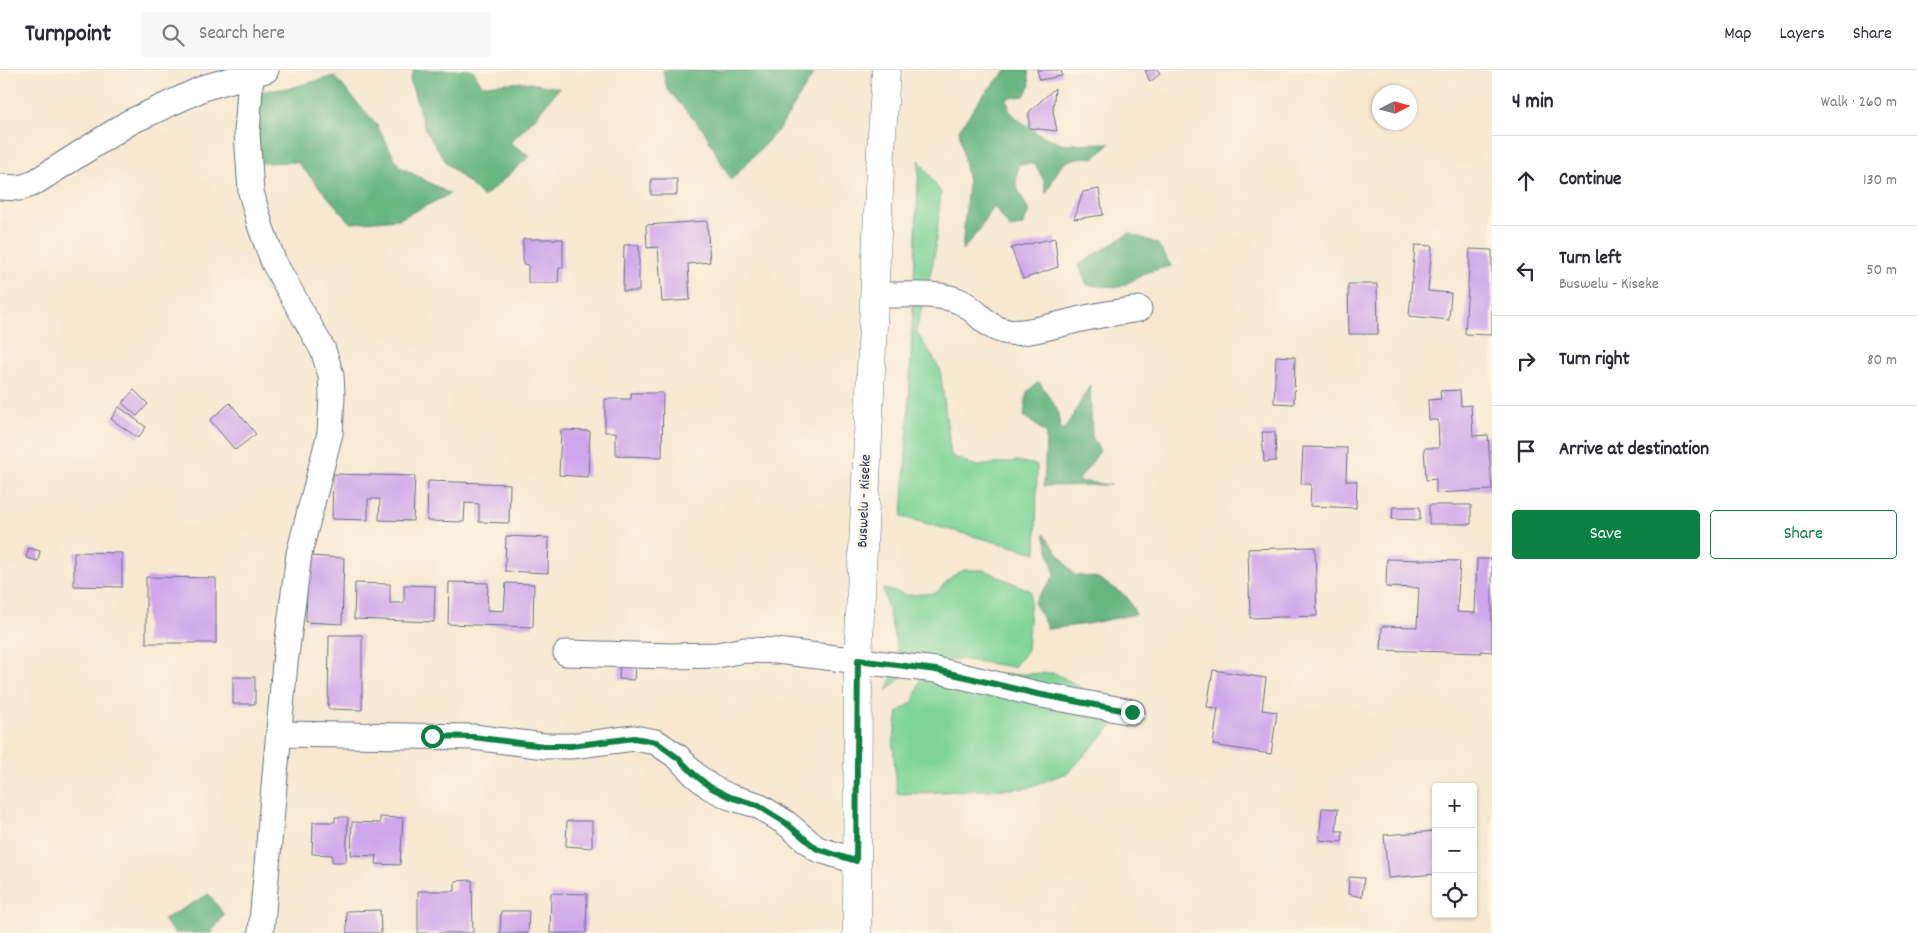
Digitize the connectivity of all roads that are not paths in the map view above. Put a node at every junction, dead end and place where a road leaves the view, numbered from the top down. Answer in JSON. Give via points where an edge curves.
{"nodes":[{"id":1,"x":886,"y":70,"type":"edge"},
{"id":2,"x":259,"y":72,"type":"edge"},
{"id":3,"x":0,"y":187,"type":"edge"},
{"id":4,"x":874,"y":295,"type":"junction"},
{"id":5,"x":1139,"y":309,"type":"dead end"},
{"id":6,"x":566,"y":653,"type":"dead end"},
{"id":7,"x":858,"y":660,"type":"junction"},
{"id":8,"x":1132,"y":712,"type":"dead end"},
{"id":9,"x":280,"y":734,"type":"junction"},
{"id":10,"x":856,"y":861,"type":"junction"},
{"id":11,"x":261,"y":933,"type":"edge"},
{"id":12,"x":857,"y":933,"type":"edge"}],
"edges":[{"from":1,"to":4,"type":"main road","name":"Buswelu - Kiseke"},
{"from":2,"to":3,"type":"street","via":[[206,87],[130,122],[32,184],[20,188]]},
{"from":2,"to":9,"type":"street","via":[[247,133],[251,192],[274,263],[323,350],[331,375],[332,396],[330,433],[299,554]]},
{"from":4,"to":5,"type":"street","via":[[952,298],[962,302],[986,323],[1010,332]]},
{"from":4,"to":7,"type":"main road","name":"Buswelu - Kiseke"},
{"from":6,"to":7,"type":"street","via":[[671,656],[760,650]]},
{"from":7,"to":8,"type":"street","via":[[936,670]]},
{"from":7,"to":10,"type":"main road","name":"Buswelu - Kiseke"},
{"from":9,"to":10,"type":"street","via":[[473,737],[544,746],[634,738],[656,742],[710,787],[757,805],[786,823],[817,849]]},
{"from":9,"to":11,"type":"street"},
{"from":10,"to":12,"type":"main road","name":"Buswelu - Kiseke"}]}
